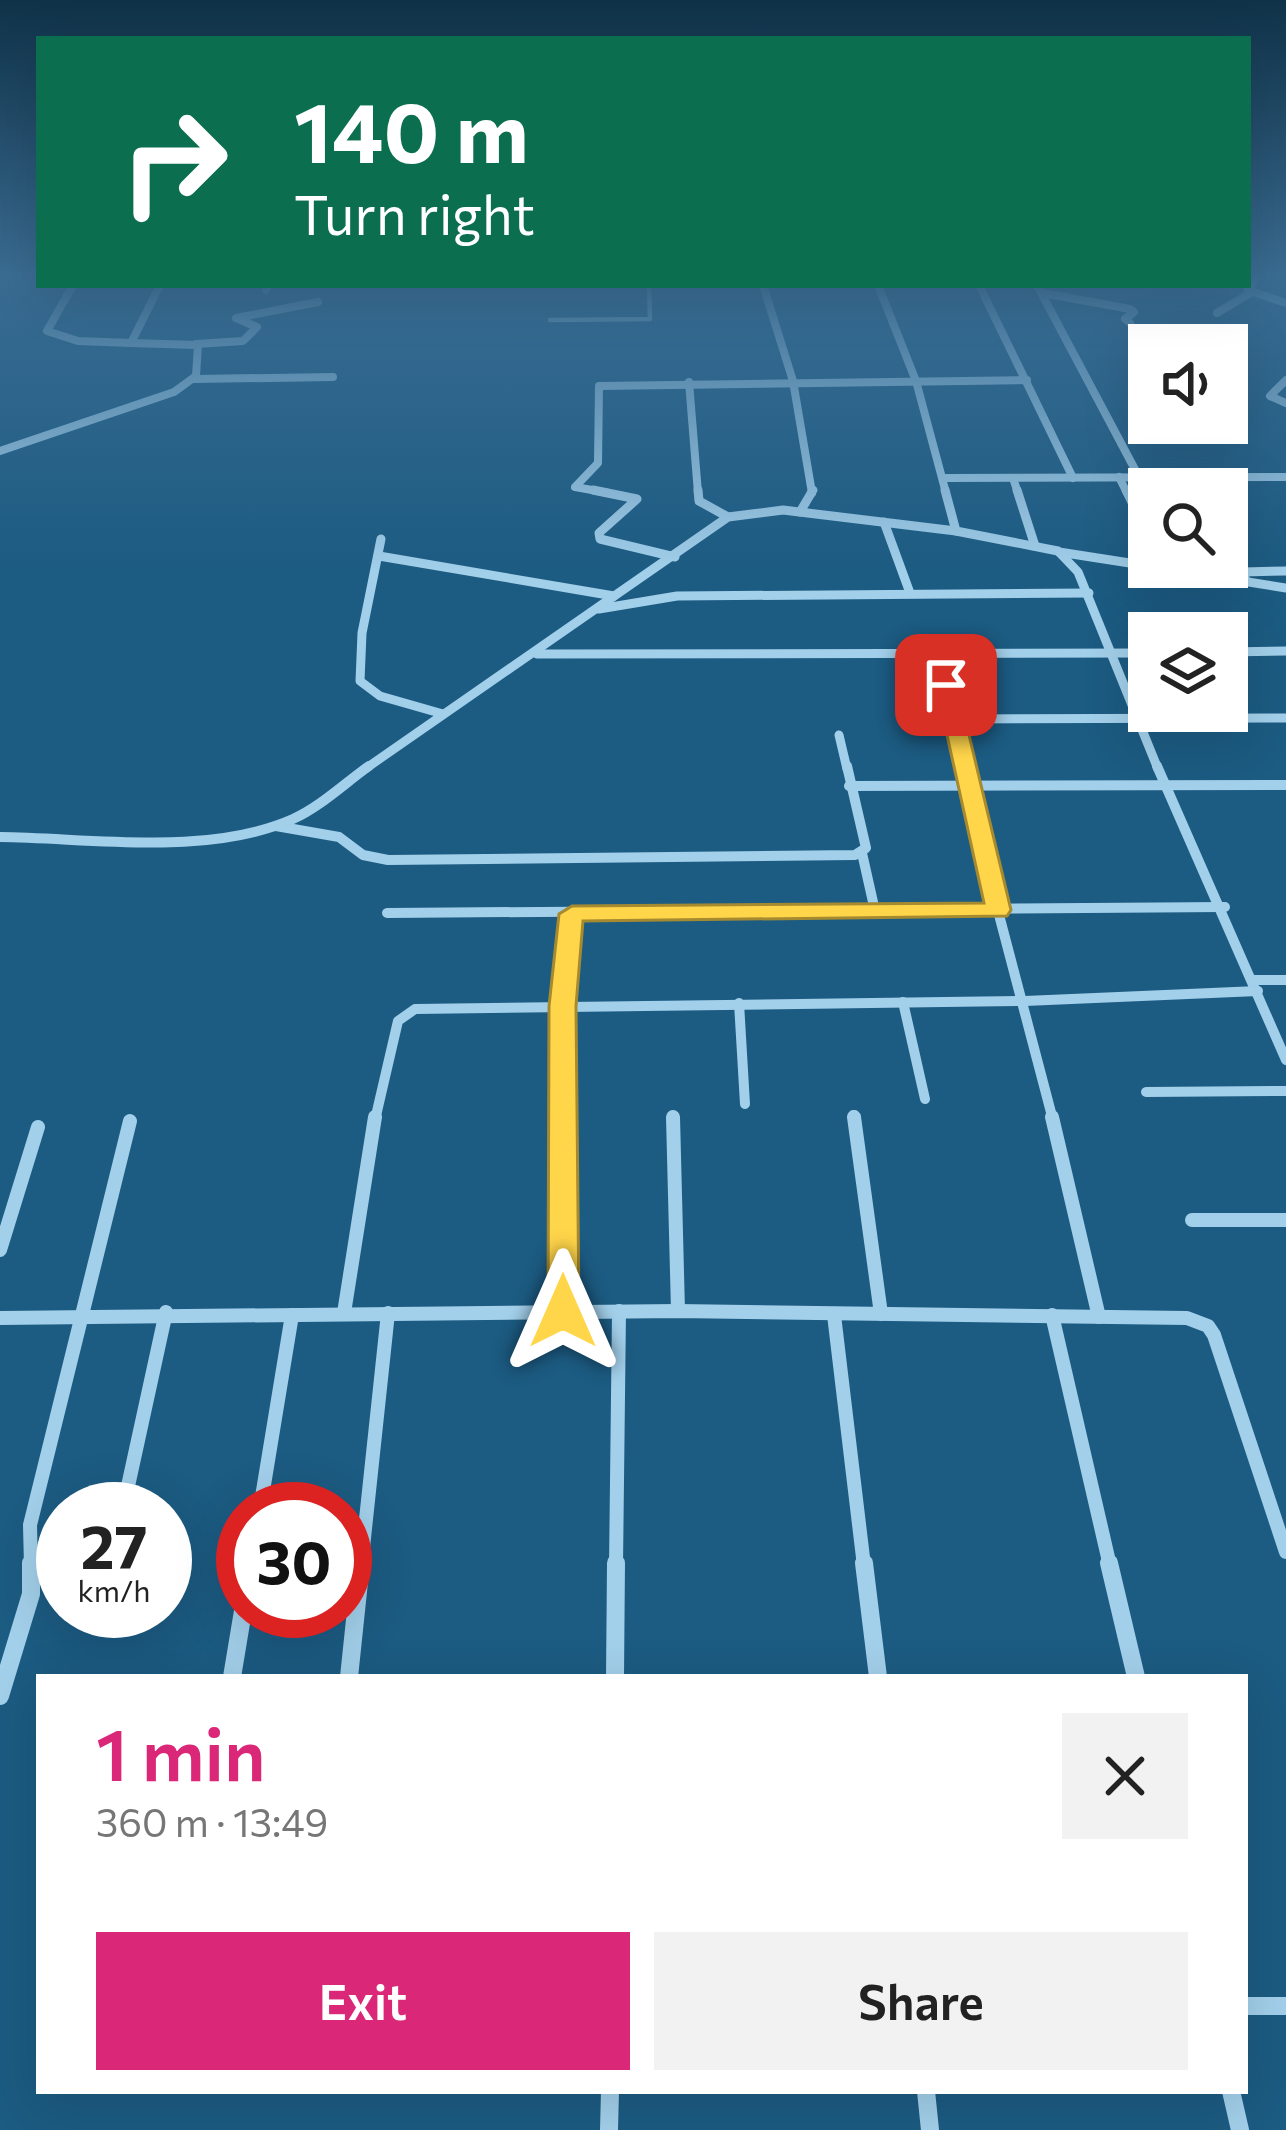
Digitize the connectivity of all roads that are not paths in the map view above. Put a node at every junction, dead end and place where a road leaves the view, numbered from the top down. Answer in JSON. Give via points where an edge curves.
{"nodes":[{"id":1,"x":195,"y":374,"type":"edge"},
{"id":2,"x":791,"y":374,"type":"edge"},
{"id":3,"x":914,"y":374,"type":"edge"},
{"id":4,"x":1024,"y":374,"type":"edge"},
{"id":5,"x":1085,"y":374,"type":"edge"},
{"id":6,"x":333,"y":377,"type":"dead end"},
{"id":7,"x":194,"y":379,"type":"junction"},
{"id":8,"x":916,"y":380,"type":"junction"},
{"id":9,"x":1027,"y":380,"type":"junction"},
{"id":10,"x":1286,"y":380,"type":"edge"},
{"id":11,"x":793,"y":381,"type":"junction"},
{"id":12,"x":689,"y":382,"type":"junction"},
{"id":13,"x":1286,"y":403,"type":"edge"},
{"id":14,"x":0,"y":451,"type":"edge"},
{"id":15,"x":1134,"y":468,"type":"edge"},
{"id":16,"x":1119,"y":477,"type":"junction"},
{"id":17,"x":1128,"y":477,"type":"edge"},
{"id":18,"x":1248,"y":477,"type":"edge"},
{"id":19,"x":1286,"y":477,"type":"edge"},
{"id":20,"x":946,"y":478,"type":"junction"},
{"id":21,"x":1013,"y":478,"type":"junction"},
{"id":22,"x":1073,"y":478,"type":"junction"},
{"id":23,"x":1128,"y":495,"type":"edge"},
{"id":24,"x":800,"y":512,"type":"junction"},
{"id":25,"x":728,"y":517,"type":"junction"},
{"id":26,"x":884,"y":522,"type":"junction"},
{"id":27,"x":956,"y":531,"type":"junction"},
{"id":28,"x":382,"y":539,"type":"dead end"},
{"id":29,"x":1035,"y":546,"type":"junction"},
{"id":30,"x":1058,"y":551,"type":"junction"},
{"id":31,"x":379,"y":556,"type":"junction"},
{"id":32,"x":676,"y":557,"type":"junction"},
{"id":33,"x":1128,"y":563,"type":"edge"},
{"id":34,"x":1286,"y":571,"type":"edge"},
{"id":35,"x":1248,"y":577,"type":"edge"},
{"id":36,"x":1248,"y":578,"type":"edge"},
{"id":37,"x":1286,"y":588,"type":"edge"},
{"id":38,"x":910,"y":593,"type":"junction"},
{"id":39,"x":1089,"y":593,"type":"junction"},
{"id":40,"x":614,"y":596,"type":"junction"},
{"id":41,"x":595,"y":609,"type":"junction"},
{"id":42,"x":1286,"y":651,"type":"edge"},
{"id":43,"x":937,"y":652,"type":"junction"},
{"id":44,"x":1248,"y":652,"type":"edge"},
{"id":45,"x":1107,"y":653,"type":"junction"},
{"id":46,"x":1128,"y":653,"type":"edge"},
{"id":47,"x":536,"y":654,"type":"junction"},
{"id":48,"x":1128,"y":698,"type":"edge"},
{"id":49,"x":443,"y":714,"type":"junction"},
{"id":50,"x":1248,"y":718,"type":"edge"},
{"id":51,"x":1286,"y":718,"type":"edge"},
{"id":52,"x":956,"y":719,"type":"junction"},
{"id":53,"x":1128,"y":719,"type":"edge"},
{"id":54,"x":1144,"y":732,"type":"edge"},
{"id":55,"x":839,"y":735,"type":"dead end"},
{"id":56,"x":973,"y":783,"type":"junction"},
{"id":57,"x":1168,"y":785,"type":"junction"},
{"id":58,"x":1286,"y":785,"type":"edge"},
{"id":59,"x":850,"y":786,"type":"junction"},
{"id":60,"x":275,"y":826,"type":"junction"},
{"id":61,"x":0,"y":837,"type":"edge"},
{"id":62,"x":862,"y":853,"type":"junction"},
{"id":63,"x":1225,"y":907,"type":"junction"},
{"id":64,"x":998,"y":910,"type":"junction"},
{"id":65,"x":875,"y":911,"type":"junction"},
{"id":66,"x":387,"y":913,"type":"dead end"},
{"id":67,"x":572,"y":914,"type":"junction"},
{"id":68,"x":1286,"y":980,"type":"edge"},
{"id":69,"x":1256,"y":986,"type":"junction"},
{"id":70,"x":1025,"y":1000,"type":"junction"},
{"id":71,"x":903,"y":1002,"type":"junction"},
{"id":72,"x":739,"y":1003,"type":"junction"},
{"id":73,"x":562,"y":1006,"type":"junction"},
{"id":74,"x":1286,"y":1060,"type":"edge"},
{"id":75,"x":1286,"y":1091,"type":"edge"},
{"id":76,"x":1147,"y":1092,"type":"dead end"},
{"id":77,"x":925,"y":1099,"type":"dead end"},
{"id":78,"x":745,"y":1104,"type":"dead end"},
{"id":79,"x":854,"y":1115,"type":"dead end"},
{"id":80,"x":673,"y":1117,"type":"dead end"},
{"id":81,"x":130,"y":1121,"type":"dead end"},
{"id":82,"x":38,"y":1127,"type":"dead end"},
{"id":83,"x":1192,"y":1220,"type":"dead end"},
{"id":84,"x":1286,"y":1220,"type":"edge"},
{"id":85,"x":0,"y":1250,"type":"edge"},
{"id":86,"x":563,"y":1311,"type":"junction"},
{"id":87,"x":619,"y":1311,"type":"junction"},
{"id":88,"x":677,"y":1311,"type":"junction"},
{"id":89,"x":166,"y":1312,"type":"junction"},
{"id":90,"x":344,"y":1313,"type":"junction"},
{"id":91,"x":388,"y":1313,"type":"junction"},
{"id":92,"x":79,"y":1314,"type":"junction"},
{"id":93,"x":881,"y":1314,"type":"junction"},
{"id":94,"x":292,"y":1315,"type":"junction"},
{"id":95,"x":834,"y":1315,"type":"junction"},
{"id":96,"x":1052,"y":1316,"type":"junction"},
{"id":97,"x":1099,"y":1317,"type":"junction"},
{"id":98,"x":0,"y":1318,"type":"edge"},
{"id":99,"x":129,"y":1482,"type":"edge"},
{"id":100,"x":264,"y":1482,"type":"edge"},
{"id":101,"x":1286,"y":1552,"type":"edge"},
{"id":102,"x":238,"y":1638,"type":"edge"},
{"id":103,"x":232,"y":1674,"type":"edge"},
{"id":104,"x":349,"y":1674,"type":"edge"},
{"id":105,"x":615,"y":1674,"type":"edge"},
{"id":106,"x":878,"y":1674,"type":"edge"},
{"id":107,"x":1135,"y":1674,"type":"edge"},
{"id":108,"x":0,"y":1696,"type":"edge"},
{"id":109,"x":1248,"y":2006,"type":"edge"},
{"id":110,"x":1286,"y":2006,"type":"edge"},
{"id":111,"x":610,"y":2094,"type":"edge"},
{"id":112,"x":926,"y":2094,"type":"edge"},
{"id":113,"x":1232,"y":2094,"type":"edge"},
{"id":114,"x":609,"y":2130,"type":"edge"},
{"id":115,"x":930,"y":2130,"type":"edge"},
{"id":116,"x":1240,"y":2130,"type":"edge"}],
"edges":[{"from":1,"to":7,"type":"street"},
{"from":2,"to":11,"type":"street"},
{"from":3,"to":8,"type":"street"},
{"from":4,"to":9,"type":"street"},
{"from":5,"to":15,"type":"street"},
{"from":6,"to":7,"type":"street"},
{"from":7,"to":14,"type":"street"},
{"from":8,"to":9,"type":"street"},
{"from":8,"to":11,"type":"street"},
{"from":8,"to":20,"type":"street"},
{"from":9,"to":22,"type":"street"},
{"from":10,"to":13,"type":"street","via":[[1270,396]]},
{"from":11,"to":12,"type":"street"},
{"from":11,"to":24,"type":"street","via":[[813,492]]},
{"from":12,"to":25,"type":"street","via":[[699,501]]},
{"from":12,"to":32,"type":"street","via":[[597,387],[598,463],[575,486],[637,499],[600,539]]},
{"from":16,"to":17,"type":"street"},
{"from":16,"to":22,"type":"street"},
{"from":16,"to":23,"type":"street"},
{"from":18,"to":19,"type":"street"},
{"from":20,"to":21,"type":"street"},
{"from":20,"to":27,"type":"street"},
{"from":21,"to":22,"type":"street"},
{"from":21,"to":29,"type":"street"},
{"from":24,"to":25,"type":"street"},
{"from":24,"to":26,"type":"street"},
{"from":25,"to":32,"type":"street"},
{"from":26,"to":27,"type":"street"},
{"from":26,"to":38,"type":"street"},
{"from":27,"to":29,"type":"street"},
{"from":28,"to":31,"type":"street"},
{"from":29,"to":30,"type":"street"},
{"from":30,"to":33,"type":"street"},
{"from":30,"to":39,"type":"street"},
{"from":31,"to":40,"type":"street"},
{"from":31,"to":49,"type":"street","via":[[360,681],[380,696]]},
{"from":32,"to":40,"type":"street"},
{"from":34,"to":35,"type":"street"},
{"from":36,"to":37,"type":"street"},
{"from":38,"to":39,"type":"street"},
{"from":38,"to":41,"type":"street","via":[[677,596]]},
{"from":39,"to":45,"type":"street"},
{"from":40,"to":41,"type":"street"},
{"from":41,"to":47,"type":"street"},
{"from":42,"to":44,"type":"street"},
{"from":43,"to":45,"type":"street"},
{"from":43,"to":47,"type":"street"},
{"from":43,"to":52,"type":"street"},
{"from":45,"to":46,"type":"street"},
{"from":45,"to":48,"type":"street"},
{"from":47,"to":49,"type":"street"},
{"from":49,"to":60,"type":"street"},
{"from":50,"to":51,"type":"street"},
{"from":52,"to":53,"type":"street"},
{"from":52,"to":56,"type":"street"},
{"from":54,"to":57,"type":"street"},
{"from":55,"to":59,"type":"street"},
{"from":56,"to":57,"type":"street"},
{"from":56,"to":59,"type":"street"},
{"from":56,"to":64,"type":"street"},
{"from":57,"to":58,"type":"street"},
{"from":57,"to":63,"type":"street"},
{"from":59,"to":62,"type":"street"},
{"from":60,"to":61,"type":"street","via":[[210,836]]},
{"from":60,"to":62,"type":"street","via":[[339,838],[388,860]]},
{"from":62,"to":65,"type":"street"},
{"from":63,"to":64,"type":"street"},
{"from":63,"to":69,"type":"street"},
{"from":64,"to":65,"type":"street"},
{"from":64,"to":70,"type":"street"},
{"from":65,"to":67,"type":"street"},
{"from":66,"to":67,"type":"street"},
{"from":67,"to":73,"type":"street"},
{"from":68,"to":69,"type":"street"},
{"from":69,"to":70,"type":"street"},
{"from":69,"to":74,"type":"street"},
{"from":70,"to":71,"type":"street"},
{"from":70,"to":97,"type":"street"},
{"from":71,"to":72,"type":"street"},
{"from":71,"to":77,"type":"street"},
{"from":72,"to":73,"type":"street"},
{"from":72,"to":78,"type":"street"},
{"from":73,"to":86,"type":"street"},
{"from":73,"to":90,"type":"street","via":[[433,1008],[398,1021]]},
{"from":75,"to":76,"type":"street"},
{"from":79,"to":93,"type":"street"},
{"from":80,"to":88,"type":"street"},
{"from":81,"to":92,"type":"street"},
{"from":82,"to":85,"type":"street"},
{"from":83,"to":84,"type":"street"},
{"from":86,"to":87,"type":"street"},
{"from":86,"to":91,"type":"street"},
{"from":87,"to":88,"type":"street"},
{"from":87,"to":105,"type":"street"},
{"from":88,"to":95,"type":"street"},
{"from":89,"to":92,"type":"street"},
{"from":89,"to":94,"type":"street"},
{"from":89,"to":99,"type":"street"},
{"from":90,"to":91,"type":"street"},
{"from":90,"to":94,"type":"street"},
{"from":91,"to":104,"type":"street"},
{"from":92,"to":98,"type":"street"},
{"from":92,"to":108,"type":"street","via":[[30,1525],[31,1594]]},
{"from":93,"to":95,"type":"street"},
{"from":93,"to":96,"type":"street"},
{"from":94,"to":100,"type":"street"},
{"from":95,"to":106,"type":"street"},
{"from":96,"to":97,"type":"street"},
{"from":96,"to":107,"type":"street"},
{"from":97,"to":101,"type":"street","via":[[1187,1318],[1208,1326]]},
{"from":102,"to":103,"type":"street"},
{"from":109,"to":110,"type":"street"},
{"from":111,"to":114,"type":"street"},
{"from":112,"to":115,"type":"street"},
{"from":113,"to":116,"type":"street"}]}
